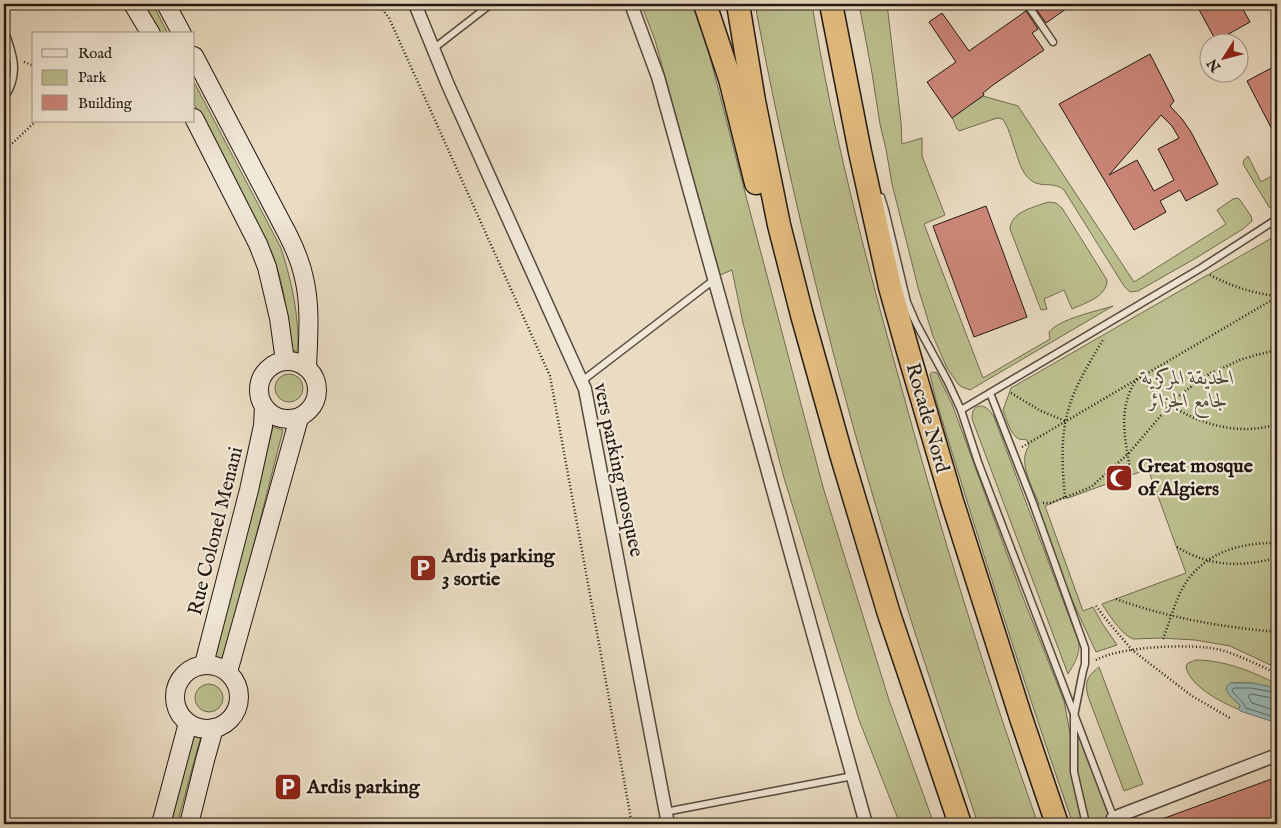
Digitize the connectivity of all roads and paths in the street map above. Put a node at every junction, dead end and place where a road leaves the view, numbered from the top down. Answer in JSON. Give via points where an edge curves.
{"nodes":[{"id":1,"x":133,"y":4,"type":"edge"},
{"id":2,"x":166,"y":4,"type":"edge"},
{"id":3,"x":378,"y":4,"type":"edge"},
{"id":4,"x":415,"y":4,"type":"edge"},
{"id":5,"x":491,"y":4,"type":"edge"},
{"id":6,"x":631,"y":4,"type":"edge"},
{"id":7,"x":705,"y":4,"type":"edge"},
{"id":8,"x":710,"y":4,"type":"edge"},
{"id":9,"x":738,"y":4,"type":"edge"},
{"id":10,"x":1028,"y":4,"type":"edge"},
{"id":11,"x":833,"y":9,"type":"edge"},
{"id":12,"x":4,"y":29,"type":"edge"},
{"id":13,"x":150,"y":32,"type":"edge"},
{"id":14,"x":181,"y":32,"type":"edge"},
{"id":15,"x":1053,"y":42,"type":"dead end"},
{"id":16,"x":719,"y":44,"type":"junction"},
{"id":17,"x":433,"y":49,"type":"junction"},
{"id":18,"x":195,"y":58,"type":"edge"},
{"id":19,"x":4,"y":98,"type":"edge"},
{"id":20,"x":195,"y":120,"type":"edge"},
{"id":21,"x":35,"y":122,"type":"edge"},
{"id":22,"x":4,"y":150,"type":"edge"},
{"id":23,"x":860,"y":152,"type":"junction"},
{"id":24,"x":872,"y":174,"type":"dead end"},
{"id":25,"x":878,"y":188,"type":"dead end"},
{"id":26,"x":1277,"y":219,"type":"edge"},
{"id":27,"x":1201,"y":268,"type":"junction"},
{"id":28,"x":714,"y":279,"type":"junction"},
{"id":29,"x":1277,"y":297,"type":"edge"},
{"id":30,"x":1113,"y":320,"type":"junction"},
{"id":31,"x":1277,"y":350,"type":"edge"},
{"id":32,"x":285,"y":361,"type":"junction"},
{"id":33,"x":307,"y":368,"type":"junction"},
{"id":34,"x":1140,"y":377,"type":"junction"},
{"id":35,"x":582,"y":381,"type":"junction"},
{"id":36,"x":1001,"y":387,"type":"junction"},
{"id":37,"x":990,"y":393,"type":"junction"},
{"id":38,"x":1170,"y":405,"type":"junction"},
{"id":39,"x":264,"y":407,"type":"junction"},
{"id":40,"x":961,"y":410,"type":"junction"},
{"id":41,"x":299,"y":418,"type":"junction"},
{"id":42,"x":1065,"y":421,"type":"junction"},
{"id":43,"x":1277,"y":424,"type":"edge"},
{"id":44,"x":1013,"y":452,"type":"junction"},
{"id":45,"x":1128,"y":454,"type":"junction"},
{"id":46,"x":1131,"y":475,"type":"dead end"},
{"id":47,"x":1065,"y":497,"type":"junction"},
{"id":48,"x":1033,"y":503,"type":"junction"},
{"id":49,"x":1277,"y":542,"type":"edge"},
{"id":50,"x":1177,"y":546,"type":"dead end"},
{"id":51,"x":1277,"y":558,"type":"edge"},
{"id":52,"x":1208,"y":560,"type":"junction"},
{"id":53,"x":1116,"y":599,"type":"dead end"},
{"id":54,"x":1096,"y":606,"type":"dead end"},
{"id":55,"x":888,"y":614,"type":"junction"},
{"id":56,"x":1171,"y":616,"type":"junction"},
{"id":57,"x":1277,"y":632,"type":"edge"},
{"id":58,"x":1163,"y":639,"type":"dead end"},
{"id":59,"x":1132,"y":650,"type":"junction"},
{"id":60,"x":1091,"y":663,"type":"joint"},
{"id":61,"x":204,"y":664,"type":"junction"},
{"id":62,"x":228,"y":672,"type":"junction"},
{"id":63,"x":1083,"y":672,"type":"junction"},
{"id":64,"x":1277,"y":674,"type":"edge"},
{"id":65,"x":1074,"y":716,"type":"junction"},
{"id":66,"x":1230,"y":718,"type":"dead end"},
{"id":67,"x":188,"y":723,"type":"junction"},
{"id":68,"x":214,"y":728,"type":"junction"},
{"id":69,"x":1277,"y":755,"type":"edge"},
{"id":70,"x":853,"y":776,"type":"junction"},
{"id":71,"x":667,"y":818,"type":"edge"},
{"id":72,"x":1114,"y":821,"type":"edge"},
{"id":73,"x":161,"y":824,"type":"edge"},
{"id":74,"x":189,"y":824,"type":"edge"},
{"id":75,"x":632,"y":824,"type":"edge"},
{"id":76,"x":866,"y":824,"type":"edge"},
{"id":77,"x":960,"y":824,"type":"edge"},
{"id":78,"x":1057,"y":824,"type":"edge"},
{"id":79,"x":1086,"y":824,"type":"edge"}],
"edges":[{"from":1,"to":13,"type":"street"},
{"from":2,"to":14,"type":"street"},
{"from":3,"to":75,"type":"path","via":[[389,18],[550,376]]},
{"from":4,"to":17,"type":"street","name":"vers parking mosquee"},
{"from":5,"to":17,"type":"lane"},
{"from":6,"to":28,"type":"street","via":[[658,77]]},
{"from":7,"to":16,"type":"highway"},
{"from":8,"to":16,"type":"highway"},
{"from":9,"to":55,"type":"highway","via":[[779,226]]},
{"from":10,"to":15,"type":"lane"},
{"from":11,"to":23,"type":"highway","name":"Rocade Nord"},
{"from":12,"to":19,"type":"lane","via":[[12,50],[14,70]]},
{"from":16,"to":55,"type":"highway","via":[[789,315],[826,442],[864,560]]},
{"from":17,"to":35,"type":"street","name":"vers parking mosquee"},
{"from":18,"to":33,"type":"street","via":[[298,255],[308,303]]},
{"from":20,"to":32,"type":"street","via":[[267,267]]},
{"from":21,"to":22,"type":"path"},
{"from":23,"to":24,"type":"lane"},
{"from":23,"to":78,"type":"highway","name":"Rocade Nord","via":[[910,360],[952,501]]},
{"from":25,"to":40,"type":"lane","via":[[908,302]]},
{"from":26,"to":27,"type":"lane"},
{"from":27,"to":29,"type":"path","via":[[1228,284]]},
{"from":27,"to":30,"type":"lane"},
{"from":28,"to":35,"type":"lane"},
{"from":28,"to":70,"type":"street"},
{"from":29,"to":34,"type":"path"},
{"from":30,"to":36,"type":"lane"},
{"from":30,"to":42,"type":"path","via":[[1081,379]]},
{"from":31,"to":38,"type":"path","via":[[1211,373]]},
{"from":32,"to":33,"type":"street","via":[[298,362]]},
{"from":32,"to":39,"type":"street","via":[[274,364],[260,380],[259,398]]},
{"from":33,"to":41,"type":"street","via":[[314,376],[317,398],[307,413]]},
{"from":34,"to":38,"type":"path"},
{"from":34,"to":42,"type":"path"},
{"from":34,"to":45,"type":"path","via":[[1128,395],[1124,410]]},
{"from":35,"to":71,"type":"street","name":"vers parking mosquee"},
{"from":36,"to":37,"type":"lane"},
{"from":36,"to":42,"type":"path"},
{"from":37,"to":40,"type":"lane"},
{"from":37,"to":44,"type":"lane"},
{"from":38,"to":43,"type":"path","via":[[1209,423],[1233,428]]},
{"from":38,"to":45,"type":"path"},
{"from":39,"to":41,"type":"street","via":[[278,418]]},
{"from":39,"to":61,"type":"street","name":"Rue Colonel Menani","via":[[249,490]]},
{"from":40,"to":65,"type":"lane"},
{"from":41,"to":62,"type":"street"},
{"from":42,"to":44,"type":"path"},
{"from":42,"to":47,"type":"path","via":[[1062,454]]},
{"from":44,"to":48,"type":"lane"},
{"from":45,"to":46,"type":"path"},
{"from":45,"to":47,"type":"path","via":[[1090,487]]},
{"from":47,"to":48,"type":"path","via":[[1051,503]]},
{"from":48,"to":63,"type":"lane","via":[[1085,648]]},
{"from":49,"to":52,"type":"path","via":[[1233,548]]},
{"from":50,"to":52,"type":"path"},
{"from":51,"to":52,"type":"path","via":[[1242,564]]},
{"from":52,"to":56,"type":"path","via":[[1181,591]]},
{"from":53,"to":56,"type":"path"},
{"from":54,"to":59,"type":"path"},
{"from":55,"to":77,"type":"highway"},
{"from":56,"to":57,"type":"path","via":[[1227,627]]},
{"from":56,"to":58,"type":"path"},
{"from":59,"to":60,"type":"path","via":[[1104,656]]},
{"from":59,"to":64,"type":"path","via":[[1202,647],[1221,650]]},
{"from":59,"to":66,"type":"path","via":[[1192,696]]},
{"from":60,"to":63,"type":"lane"},
{"from":61,"to":62,"type":"street","via":[[218,666]]},
{"from":61,"to":67,"type":"street","via":[[183,674],[174,691],[174,703]]},
{"from":62,"to":68,"type":"street","via":[[236,682],[238,707],[232,718]]},
{"from":63,"to":65,"type":"lane"},
{"from":65,"to":72,"type":"lane"},
{"from":65,"to":79,"type":"lane","via":[[1074,772]]},
{"from":67,"to":68,"type":"street","via":[[205,730]]},
{"from":67,"to":73,"type":"street"},
{"from":68,"to":74,"type":"street"},
{"from":69,"to":72,"type":"street"},
{"from":70,"to":71,"type":"lane"},
{"from":70,"to":76,"type":"street"}]}
